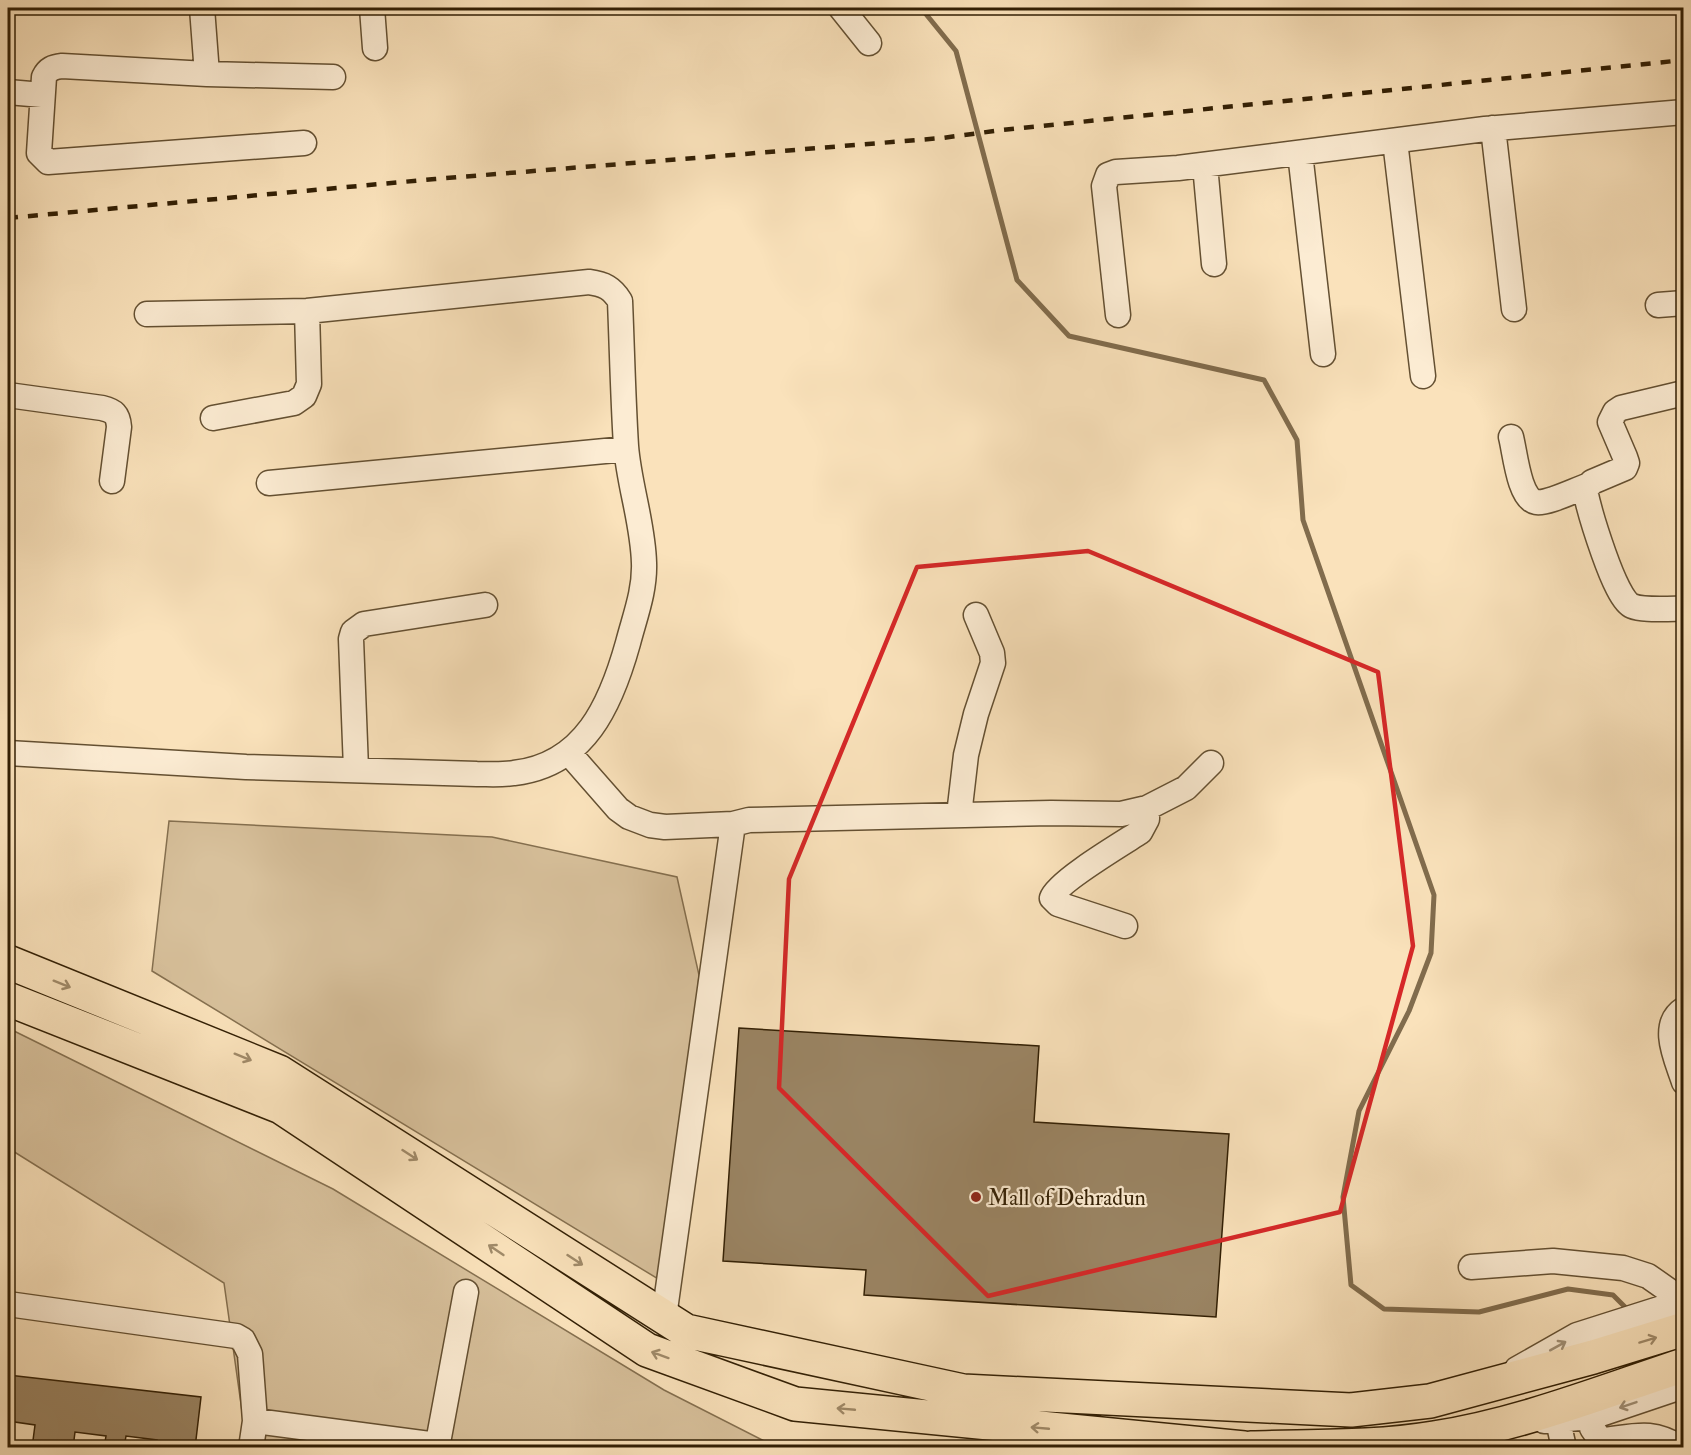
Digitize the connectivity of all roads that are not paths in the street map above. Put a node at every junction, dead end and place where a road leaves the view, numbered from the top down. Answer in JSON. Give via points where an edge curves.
{"nodes":[{"id":1,"x":202,"y":8,"type":"edge"},
{"id":2,"x":372,"y":8,"type":"edge"},
{"id":3,"x":842,"y":8,"type":"edge"},
{"id":4,"x":869,"y":43,"type":"dead end"},
{"id":5,"x":375,"y":48,"type":"dead end"},
{"id":6,"x":207,"y":74,"type":"junction"},
{"id":7,"x":333,"y":77,"type":"dead end"},
{"id":8,"x":8,"y":92,"type":"edge"},
{"id":9,"x":42,"y":95,"type":"junction"},
{"id":10,"x":1683,"y":112,"type":"edge"},
{"id":11,"x":1493,"y":128,"type":"junction"},
{"id":12,"x":1395,"y":141,"type":"junction"},
{"id":13,"x":304,"y":143,"type":"dead end"},
{"id":14,"x":1300,"y":153,"type":"junction"},
{"id":15,"x":1205,"y":165,"type":"junction"},
{"id":16,"x":1214,"y":264,"type":"dead end"},
{"id":17,"x":1683,"y":303,"type":"edge"},
{"id":18,"x":1658,"y":305,"type":"dead end"},
{"id":19,"x":1514,"y":309,"type":"dead end"},
{"id":20,"x":307,"y":311,"type":"junction"},
{"id":21,"x":147,"y":314,"type":"dead end"},
{"id":22,"x":1118,"y":315,"type":"dead end"},
{"id":23,"x":1323,"y":354,"type":"dead end"},
{"id":24,"x":1423,"y":376,"type":"dead end"},
{"id":25,"x":1683,"y":393,"type":"edge"},
{"id":26,"x":8,"y":395,"type":"edge"},
{"id":27,"x":213,"y":418,"type":"dead end"},
{"id":28,"x":1511,"y":437,"type":"dead end"},
{"id":29,"x":626,"y":449,"type":"junction"},
{"id":30,"x":112,"y":481,"type":"dead end"},
{"id":31,"x":269,"y":483,"type":"dead end"},
{"id":32,"x":1587,"y":486,"type":"junction"},
{"id":33,"x":485,"y":605,"type":"dead end"},
{"id":34,"x":1683,"y":609,"type":"edge"},
{"id":35,"x":976,"y":615,"type":"dead end"},
{"id":36,"x":568,"y":752,"type":"junction"},
{"id":37,"x":8,"y":753,"type":"edge"},
{"id":38,"x":1211,"y":763,"type":"dead end"},
{"id":39,"x":356,"y":769,"type":"junction"},
{"id":40,"x":1147,"y":808,"type":"junction"},
{"id":41,"x":959,"y":815,"type":"junction"},
{"id":42,"x":733,"y":824,"type":"junction"},
{"id":43,"x":1125,"y":926,"type":"dead end"},
{"id":44,"x":8,"y":962,"type":"edge"},
{"id":45,"x":8,"y":999,"type":"edge"},
{"id":46,"x":8,"y":1008,"type":"edge"},
{"id":47,"x":1683,"y":1009,"type":"edge"},
{"id":48,"x":73,"y":1025,"type":"junction"},
{"id":49,"x":1683,"y":1082,"type":"edge"},
{"id":50,"x":1471,"y":1267,"type":"dead end"},
{"id":51,"x":466,"y":1292,"type":"dead end"},
{"id":52,"x":8,"y":1304,"type":"edge"},
{"id":53,"x":1683,"y":1311,"type":"edge"},
{"id":54,"x":664,"y":1317,"type":"junction"},
{"id":55,"x":1683,"y":1365,"type":"edge"},
{"id":56,"x":1683,"y":1386,"type":"edge"},
{"id":57,"x":1557,"y":1414,"type":"junction"},
{"id":58,"x":1592,"y":1417,"type":"junction"},
{"id":59,"x":255,"y":1420,"type":"junction"},
{"id":60,"x":437,"y":1446,"type":"edge"},
{"id":61,"x":251,"y":1448,"type":"edge"},
{"id":62,"x":1244,"y":1448,"type":"edge"},
{"id":63,"x":1251,"y":1448,"type":"edge"},
{"id":64,"x":1564,"y":1448,"type":"edge"},
{"id":65,"x":1681,"y":1448,"type":"edge"}],
"edges":[{"from":1,"to":6,"type":"street"},
{"from":2,"to":5,"type":"street"},
{"from":3,"to":4,"type":"street"},
{"from":6,"to":7,"type":"street"},
{"from":6,"to":9,"type":"street","via":[[53,67],[44,77]]},
{"from":8,"to":9,"type":"street"},
{"from":9,"to":13,"type":"street","via":[[39,153],[48,162]]},
{"from":10,"to":11,"type":"street"},
{"from":11,"to":12,"type":"street"},
{"from":11,"to":19,"type":"street"},
{"from":12,"to":14,"type":"street"},
{"from":12,"to":24,"type":"street"},
{"from":14,"to":15,"type":"street"},
{"from":14,"to":23,"type":"street"},
{"from":15,"to":16,"type":"street"},
{"from":15,"to":22,"type":"street","via":[[1116,172],[1105,179]]},
{"from":17,"to":18,"type":"street"},
{"from":20,"to":21,"type":"street"},
{"from":20,"to":27,"type":"street","via":[[309,384],[304,396],[294,403]]},
{"from":20,"to":29,"type":"street","via":[[589,282],[601,284],[614,291],[620,301]]},
{"from":25,"to":32,"type":"street","via":[[1615,412],[1610,422],[1627,463],[1625,468]]},
{"from":26,"to":30,"type":"street","via":[[115,413],[118,427]]},
{"from":28,"to":32,"type":"street","via":[[1528,498],[1545,501]]},
{"from":29,"to":31,"type":"street"},
{"from":29,"to":36,"type":"street","via":[[642,534],[642,592],[608,699],[590,732]]},
{"from":32,"to":34,"type":"street","via":[[1602,547],[1622,597],[1633,607]]},
{"from":33,"to":39,"type":"street","via":[[364,624],[353,632]]},
{"from":35,"to":41,"type":"street","via":[[993,663],[966,755]]},
{"from":36,"to":39,"type":"street","via":[[550,763],[515,773]]},
{"from":36,"to":42,"type":"street","via":[[628,817],[665,827]]},
{"from":37,"to":39,"type":"street","via":[[246,767]]},
{"from":38,"to":40,"type":"street","via":[[1186,788]]},
{"from":40,"to":41,"type":"street","via":[[1121,814]]},
{"from":40,"to":43,"type":"street","via":[[1147,819],[1140,832],[1065,882],[1052,898],[1058,904]]},
{"from":41,"to":42,"type":"street","via":[[749,820]]},
{"from":42,"to":54,"type":"street"},
{"from":44,"to":54,"type":"highway","one_way":true,"via":[[279,1071]]},
{"from":45,"to":48,"type":"highway"},
{"from":46,"to":48,"type":"street"},
{"from":47,"to":49,"type":"street","via":[[1676,1014],[1670,1034]]},
{"from":62,"to":48,"type":"highway","one_way":true,"via":[[795,1404],[647,1350],[281,1107]]},
{"from":50,"to":53,"type":"street","via":[[1553,1261],[1623,1268],[1648,1276],[1668,1290]]},
{"from":51,"to":60,"type":"street"},
{"from":52,"to":59,"type":"street","via":[[236,1336],[243,1340],[250,1354]]},
{"from":54,"to":53,"type":"highway","one_way":true,"via":[[686,1331],[963,1391],[1351,1410],[1430,1401],[1593,1357]]},
{"from":55,"to":57,"type":"highway"},
{"from":56,"to":58,"type":"street","one_way":true},
{"from":57,"to":58,"type":"street"},
{"from":57,"to":63,"type":"highway","via":[[1434,1438],[1373,1445]]},
{"from":57,"to":64,"type":"street"},
{"from":58,"to":65,"type":"street","via":[[1592,1428],[1599,1438],[1658,1436]]},
{"from":59,"to":60,"type":"street"},
{"from":59,"to":61,"type":"street"}]}
